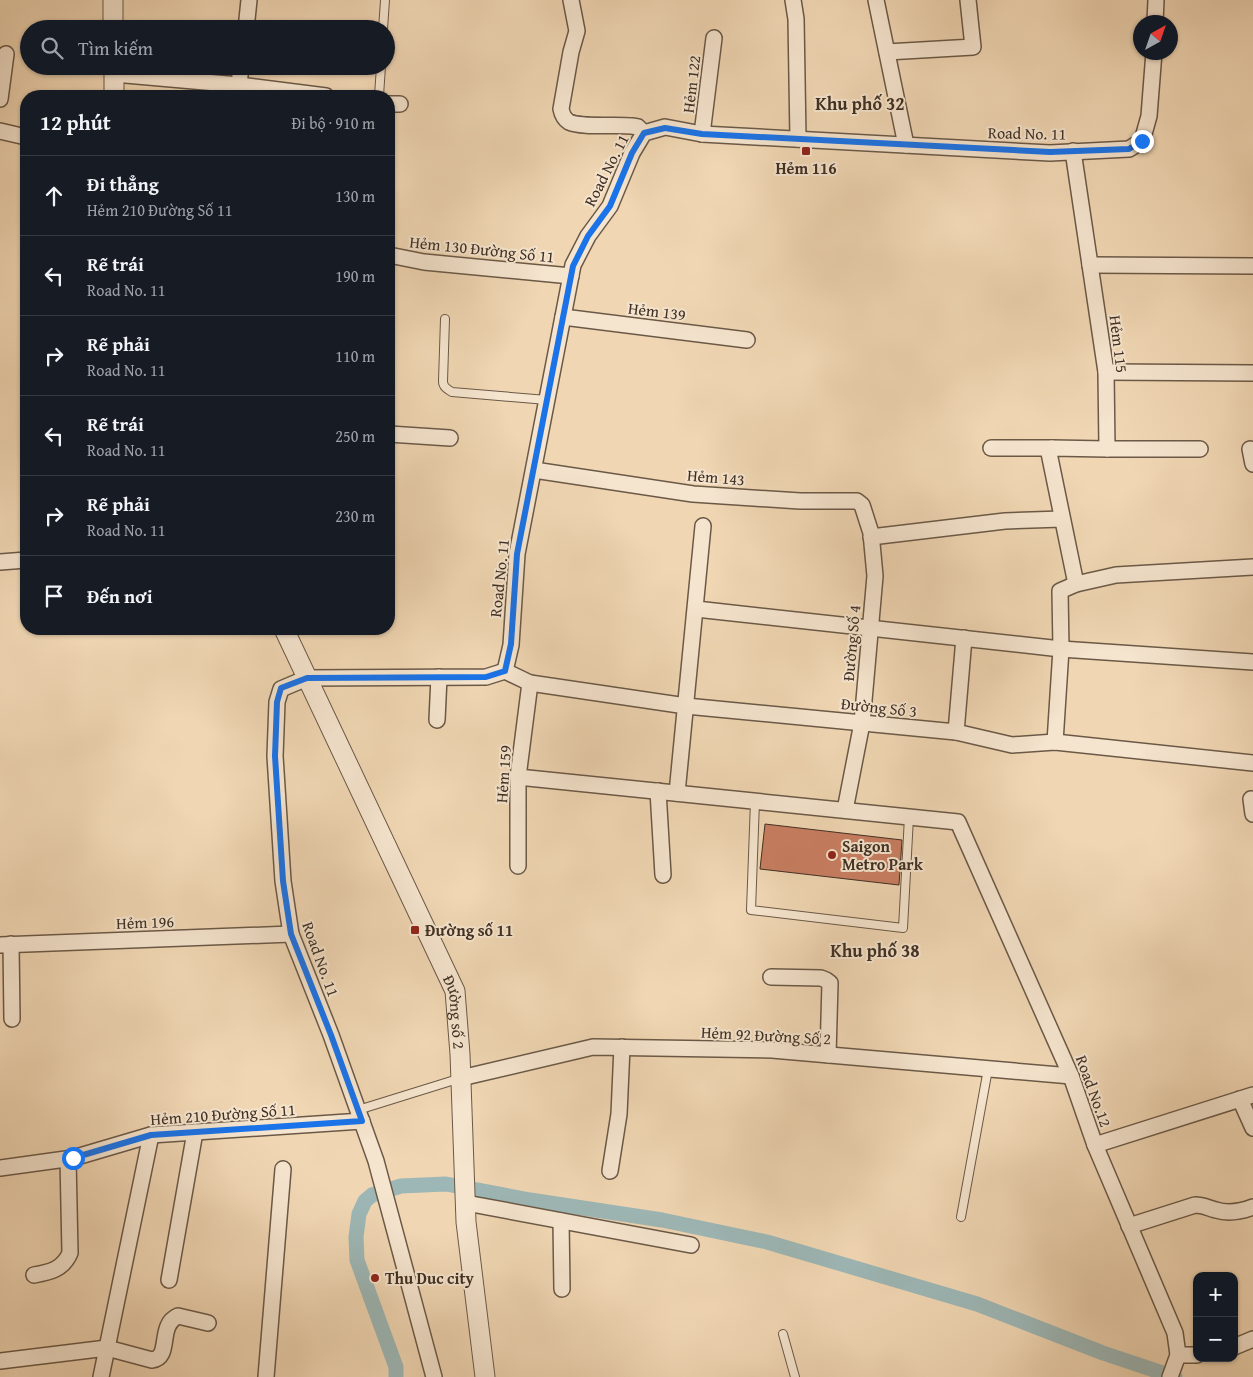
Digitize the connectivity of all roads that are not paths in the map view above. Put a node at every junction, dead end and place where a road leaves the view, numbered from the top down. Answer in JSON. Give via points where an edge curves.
{"nodes":[{"id":1,"x":113,"y":0,"type":"edge"},
{"id":2,"x":250,"y":0,"type":"edge"},
{"id":3,"x":385,"y":0,"type":"edge"},
{"id":4,"x":571,"y":0,"type":"edge"},
{"id":5,"x":793,"y":0,"type":"edge"},
{"id":6,"x":876,"y":0,"type":"edge"},
{"id":7,"x":968,"y":0,"type":"edge"},
{"id":8,"x":1156,"y":0,"type":"edge"},
{"id":9,"x":1155,"y":15,"type":"edge"},
{"id":10,"x":113,"y":20,"type":"edge"},
{"id":11,"x":247,"y":20,"type":"edge"},
{"id":12,"x":384,"y":20,"type":"edge"},
{"id":13,"x":714,"y":38,"type":"dead end"},
{"id":14,"x":887,"y":52,"type":"junction"},
{"id":15,"x":6,"y":54,"type":"dead end"},
{"id":16,"x":1153,"y":60,"type":"edge"},
{"id":17,"x":114,"y":75,"type":"edge"},
{"id":18,"x":156,"y":75,"type":"edge"},
{"id":19,"x":240,"y":75,"type":"edge"},
{"id":20,"x":380,"y":75,"type":"edge"},
{"id":21,"x":239,"y":85,"type":"junction"},
{"id":22,"x":114,"y":90,"type":"edge"},
{"id":23,"x":279,"y":90,"type":"edge"},
{"id":24,"x":379,"y":90,"type":"edge"},
{"id":25,"x":0,"y":99,"type":"edge"},
{"id":26,"x":0,"y":132,"type":"edge"},
{"id":27,"x":644,"y":133,"type":"junction"},
{"id":28,"x":702,"y":134,"type":"junction"},
{"id":29,"x":20,"y":135,"type":"edge"},
{"id":30,"x":798,"y":139,"type":"junction"},
{"id":31,"x":906,"y":146,"type":"junction"},
{"id":32,"x":1073,"y":152,"type":"junction"},
{"id":33,"x":395,"y":256,"type":"edge"},
{"id":34,"x":1090,"y":265,"type":"junction"},
{"id":35,"x":1253,"y":266,"type":"edge"},
{"id":36,"x":571,"y":276,"type":"junction"},
{"id":37,"x":563,"y":317,"type":"junction"},
{"id":38,"x":445,"y":319,"type":"dead end"},
{"id":39,"x":746,"y":340,"type":"dead end"},
{"id":40,"x":1106,"y":372,"type":"junction"},
{"id":41,"x":1253,"y":373,"type":"edge"},
{"id":42,"x":547,"y":400,"type":"junction"},
{"id":43,"x":395,"y":434,"type":"edge"},
{"id":44,"x":450,"y":438,"type":"dead end"},
{"id":45,"x":991,"y":448,"type":"dead end"},
{"id":46,"x":1052,"y":448,"type":"junction"},
{"id":47,"x":1107,"y":449,"type":"junction"},
{"id":48,"x":1200,"y":449,"type":"dead end"},
{"id":49,"x":534,"y":470,"type":"junction"},
{"id":50,"x":1062,"y":519,"type":"junction"},
{"id":51,"x":703,"y":526,"type":"dead end"},
{"id":52,"x":871,"y":537,"type":"junction"},
{"id":53,"x":20,"y":560,"type":"edge"},
{"id":54,"x":0,"y":562,"type":"edge"},
{"id":55,"x":1253,"y":567,"type":"edge"},
{"id":56,"x":1076,"y":584,"type":"junction"},
{"id":57,"x":696,"y":609,"type":"junction"},
{"id":58,"x":869,"y":628,"type":"junction"},
{"id":59,"x":287,"y":635,"type":"edge"},
{"id":60,"x":964,"y":638,"type":"junction"},
{"id":61,"x":1061,"y":649,"type":"junction"},
{"id":62,"x":1253,"y":662,"type":"edge"},
{"id":63,"x":505,"y":671,"type":"junction"},
{"id":64,"x":439,"y":677,"type":"junction"},
{"id":65,"x":307,"y":678,"type":"junction"},
{"id":66,"x":530,"y":683,"type":"junction"},
{"id":67,"x":686,"y":706,"type":"junction"},
{"id":68,"x":437,"y":720,"type":"dead end"},
{"id":69,"x":862,"y":723,"type":"junction"},
{"id":70,"x":956,"y":732,"type":"junction"},
{"id":71,"x":1055,"y":742,"type":"junction"},
{"id":72,"x":1253,"y":763,"type":"edge"},
{"id":73,"x":518,"y":777,"type":"junction"},
{"id":74,"x":658,"y":791,"type":"junction"},
{"id":75,"x":677,"y":793,"type":"junction"},
{"id":76,"x":755,"y":801,"type":"junction"},
{"id":77,"x":845,"y":810,"type":"junction"},
{"id":78,"x":909,"y":817,"type":"junction"},
{"id":79,"x":518,"y":866,"type":"dead end"},
{"id":80,"x":663,"y":875,"type":"dead end"},
{"id":81,"x":291,"y":934,"type":"junction"},
{"id":82,"x":5,"y":944,"type":"edge"},
{"id":83,"x":771,"y":977,"type":"dead end"},
{"id":84,"x":12,"y":1019,"type":"dead end"},
{"id":85,"x":622,"y":1047,"type":"junction"},
{"id":86,"x":828,"y":1055,"type":"junction"},
{"id":87,"x":988,"y":1069,"type":"junction"},
{"id":88,"x":1071,"y":1076,"type":"junction"},
{"id":89,"x":461,"y":1078,"type":"junction"},
{"id":90,"x":1247,"y":1097,"type":"edge"},
{"id":91,"x":360,"y":1116,"type":"junction"},
{"id":92,"x":1253,"y":1128,"type":"edge"},
{"id":93,"x":195,"y":1132,"type":"junction"},
{"id":94,"x":151,"y":1135,"type":"junction"},
{"id":95,"x":1095,"y":1145,"type":"junction"},
{"id":96,"x":68,"y":1159,"type":"junction"},
{"id":97,"x":0,"y":1168,"type":"edge"},
{"id":98,"x":283,"y":1169,"type":"dead end"},
{"id":99,"x":610,"y":1171,"type":"dead end"},
{"id":100,"x":466,"y":1203,"type":"junction"},
{"id":101,"x":1253,"y":1207,"type":"edge"},
{"id":102,"x":961,"y":1217,"type":"dead end"},
{"id":103,"x":562,"y":1221,"type":"junction"},
{"id":104,"x":1129,"y":1226,"type":"junction"},
{"id":105,"x":691,"y":1245,"type":"dead end"},
{"id":106,"x":34,"y":1275,"type":"dead end"},
{"id":107,"x":169,"y":1280,"type":"dead end"},
{"id":108,"x":562,"y":1289,"type":"dead end"},
{"id":109,"x":208,"y":1323,"type":"dead end"},
{"id":110,"x":783,"y":1334,"type":"dead end"},
{"id":111,"x":1253,"y":1339,"type":"edge"},
{"id":112,"x":1238,"y":1346,"type":"edge"},
{"id":113,"x":107,"y":1348,"type":"junction"},
{"id":114,"x":1178,"y":1355,"type":"junction"},
{"id":115,"x":1193,"y":1355,"type":"edge"},
{"id":116,"x":0,"y":1361,"type":"edge"},
{"id":117,"x":101,"y":1377,"type":"edge"},
{"id":118,"x":266,"y":1377,"type":"edge"},
{"id":119,"x":434,"y":1377,"type":"edge"},
{"id":120,"x":485,"y":1377,"type":"edge"},
{"id":121,"x":794,"y":1377,"type":"edge"},
{"id":122,"x":1170,"y":1377,"type":"edge"}],
"edges":[{"from":1,"to":10,"type":"street"},
{"from":2,"to":11,"type":"street"},
{"from":3,"to":12,"type":"lane"},
{"from":4,"to":27,"type":"street","via":[[576,31],[561,109],[563,116],[568,122],[632,126]]},
{"from":5,"to":30,"type":"street"},
{"from":6,"to":14,"type":"street"},
{"from":7,"to":14,"type":"street","via":[[973,47]]},
{"from":8,"to":9,"type":"street"},
{"from":13,"to":28,"type":"street","name":"Hẻm 122"},
{"from":14,"to":31,"type":"street"},
{"from":15,"to":25,"type":"street"},
{"from":16,"to":32,"type":"street","name":"Road No. 11","via":[[1149,116],[1142,141],[1129,149]]},
{"from":17,"to":22,"type":"street"},
{"from":18,"to":21,"type":"street"},
{"from":19,"to":21,"type":"street"},
{"from":20,"to":24,"type":"lane"},
{"from":21,"to":23,"type":"street"},
{"from":26,"to":29,"type":"street"},
{"from":27,"to":28,"type":"street","name":"Road No. 11","via":[[665,128]]},
{"from":27,"to":36,"type":"street","name":"Road No. 11","via":[[610,206],[588,236]]},
{"from":28,"to":30,"type":"street","name":"Road No. 11"},
{"from":30,"to":31,"type":"street","name":"Road No. 11"},
{"from":31,"to":32,"type":"street","name":"Road No. 11"},
{"from":32,"to":34,"type":"street","name":"Hẻm 115"},
{"from":33,"to":36,"type":"street","name":"Hẻm 130 Đường Số 11","via":[[424,262]]},
{"from":34,"to":35,"type":"street"},
{"from":34,"to":40,"type":"street","name":"Hẻm 115"},
{"from":36,"to":37,"type":"street","name":"Road No. 11"},
{"from":37,"to":39,"type":"street","name":"Hẻm 139"},
{"from":37,"to":42,"type":"street","name":"Road No. 11"},
{"from":38,"to":42,"type":"lane","via":[[443,385],[447,389]]},
{"from":40,"to":41,"type":"street"},
{"from":40,"to":47,"type":"street","name":"Hẻm 115"},
{"from":42,"to":49,"type":"street","name":"Road No. 11"},
{"from":43,"to":44,"type":"street"},
{"from":45,"to":46,"type":"street"},
{"from":46,"to":47,"type":"street"},
{"from":46,"to":50,"type":"street","via":[[1049,453]]},
{"from":47,"to":48,"type":"street"},
{"from":49,"to":52,"type":"street","name":"Hẻm 143","via":[[693,494],[857,502],[864,508]]},
{"from":49,"to":63,"type":"street","name":"Road No. 11","via":[[517,554],[511,644]]},
{"from":50,"to":52,"type":"street","via":[[1005,521]]},
{"from":50,"to":56,"type":"street"},
{"from":51,"to":57,"type":"street"},
{"from":52,"to":58,"type":"street","name":"Đường Số 4","via":[[875,576]]},
{"from":53,"to":54,"type":"street"},
{"from":55,"to":56,"type":"street","via":[[1116,575]]},
{"from":56,"to":61,"type":"street","via":[[1060,591]]},
{"from":57,"to":58,"type":"street"},
{"from":57,"to":67,"type":"street"},
{"from":58,"to":60,"type":"street"},
{"from":58,"to":69,"type":"street","name":"Đường Số 4"},
{"from":59,"to":65,"type":"street"},
{"from":60,"to":61,"type":"street"},
{"from":60,"to":70,"type":"street"},
{"from":61,"to":62,"type":"street"},
{"from":61,"to":71,"type":"street"},
{"from":63,"to":64,"type":"street","name":"Road No. 11","via":[[486,677]]},
{"from":63,"to":66,"type":"street","name":"Đường Số 3"},
{"from":64,"to":65,"type":"street","name":"Road No. 11"},
{"from":64,"to":68,"type":"street"},
{"from":65,"to":81,"type":"street","name":"Road No. 11","via":[[281,688],[277,702],[275,756],[282,872]]},
{"from":65,"to":89,"type":"street","name":"Đường số 2","via":[[455,991]]},
{"from":66,"to":67,"type":"street","name":"Đường Số 3"},
{"from":66,"to":73,"type":"street","name":"Hẻm 159"},
{"from":67,"to":69,"type":"street","name":"Đường Số 3"},
{"from":67,"to":75,"type":"street"},
{"from":69,"to":70,"type":"street","name":"Đường Số 3"},
{"from":69,"to":77,"type":"street","name":"Đường Số 4"},
{"from":70,"to":71,"type":"street","name":"Đường Số 3","via":[[1012,745]]},
{"from":71,"to":72,"type":"street","name":"Đường Số 3"},
{"from":73,"to":74,"type":"street"},
{"from":73,"to":79,"type":"street","name":"Hẻm 159"},
{"from":74,"to":75,"type":"street"},
{"from":74,"to":80,"type":"street"},
{"from":75,"to":76,"type":"street"},
{"from":76,"to":77,"type":"street"},
{"from":76,"to":78,"type":"lane","via":[[751,910],[903,928]]},
{"from":77,"to":78,"type":"street"},
{"from":78,"to":88,"type":"street","name":"Road No.12","via":[[958,822]]},
{"from":81,"to":82,"type":"street","name":"Hẻm 196"},
{"from":81,"to":91,"type":"street","name":"Road No. 11"},
{"from":82,"to":84,"type":"street"},
{"from":83,"to":86,"type":"street","via":[[821,978],[830,983]]},
{"from":85,"to":86,"type":"street","name":"Hẻm 92 Đường Số 2","via":[[772,1050]]},
{"from":85,"to":89,"type":"street","name":"Hẻm 92 Đường Số 2","via":[[593,1046]]},
{"from":85,"to":99,"type":"street","via":[[619,1114]]},
{"from":86,"to":87,"type":"street","name":"Hẻm 92 Đường Số 2"},
{"from":87,"to":88,"type":"street","name":"Hẻm 92 Đường Số 2"},
{"from":87,"to":102,"type":"lane"},
{"from":88,"to":95,"type":"street","name":"Road No.12"},
{"from":89,"to":91,"type":"lane"},
{"from":89,"to":100,"type":"street","name":"Đường số 2"},
{"from":90,"to":92,"type":"street"},
{"from":90,"to":95,"type":"street"},
{"from":91,"to":93,"type":"street","name":"Hẻm 210 Đường Số 11"},
{"from":91,"to":119,"type":"street","name":"Road No. 11","via":[[379,1170]]},
{"from":93,"to":94,"type":"street","name":"Hẻm 210 Đường Số 11"},
{"from":93,"to":107,"type":"street"},
{"from":94,"to":96,"type":"street","name":"Hẻm 210 Đường Số 11"},
{"from":94,"to":113,"type":"street"},
{"from":95,"to":104,"type":"street","name":"Road No.12"},
{"from":96,"to":97,"type":"street","name":"Hẻm 210 Đường Số 11"},
{"from":96,"to":106,"type":"street","via":[[70,1253],[62,1267]]},
{"from":98,"to":118,"type":"street"},
{"from":100,"to":103,"type":"street"},
{"from":100,"to":120,"type":"street","name":"Đường số 2"},
{"from":101,"to":104,"type":"street","via":[[1228,1213],[1203,1205],[1195,1206]]},
{"from":103,"to":105,"type":"street"},
{"from":103,"to":108,"type":"street"},
{"from":104,"to":114,"type":"street","name":"Road No.12","via":[[1175,1333]]},
{"from":109,"to":113,"type":"street","via":[[178,1316],[174,1318],[167,1326],[161,1356],[157,1359]]},
{"from":110,"to":121,"type":"lane"},
{"from":111,"to":112,"type":"street"},
{"from":113,"to":116,"type":"street"},
{"from":113,"to":117,"type":"street"},
{"from":114,"to":115,"type":"street"},
{"from":114,"to":122,"type":"street","name":"Road No.12"}]}
